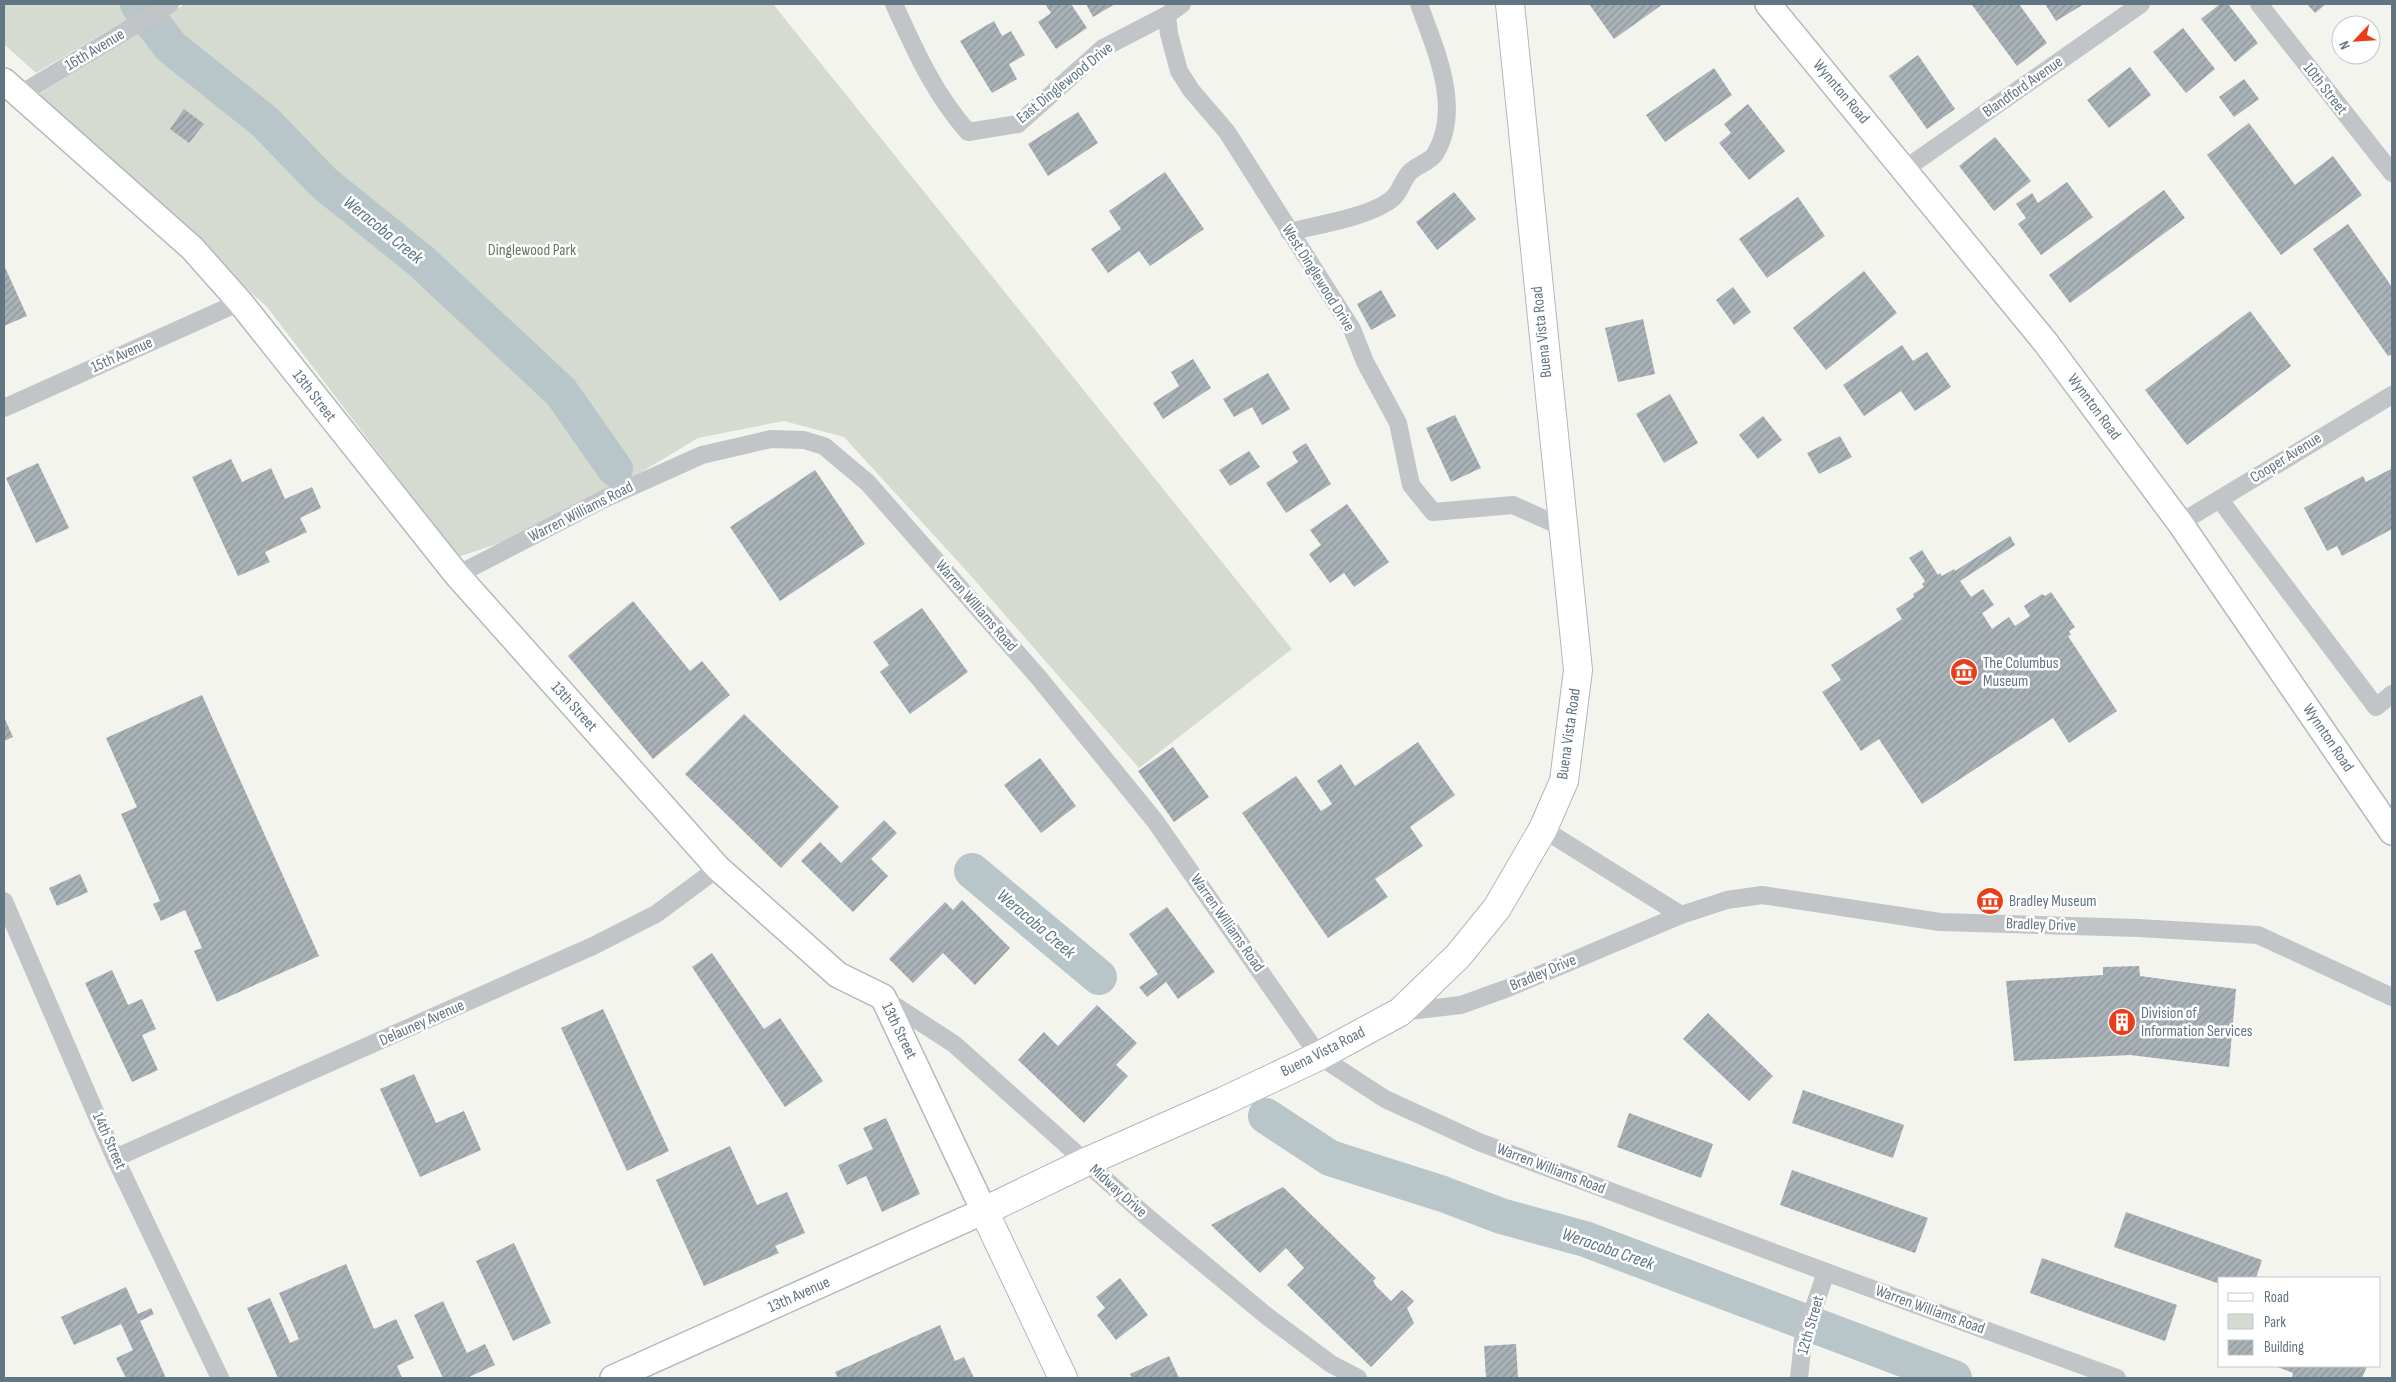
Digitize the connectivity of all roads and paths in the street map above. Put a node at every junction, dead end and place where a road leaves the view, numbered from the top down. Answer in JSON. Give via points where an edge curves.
{"nodes":[{"id":1,"x":894,"y":4,"type":"edge"},
{"id":2,"x":1182,"y":4,"type":"edge"},
{"id":3,"x":1418,"y":4,"type":"edge"},
{"id":4,"x":1510,"y":4,"type":"edge"},
{"id":5,"x":1768,"y":4,"type":"edge"},
{"id":6,"x":2141,"y":4,"type":"edge"},
{"id":7,"x":2259,"y":4,"type":"edge"},
{"id":8,"x":168,"y":5,"type":"edge"},
{"id":9,"x":1167,"y":15,"type":"junction"},
{"id":10,"x":12,"y":88,"type":"edge"},
{"id":11,"x":1905,"y":169,"type":"junction"},
{"id":12,"x":2392,"y":174,"type":"edge"},
{"id":13,"x":1289,"y":232,"type":"junction"},
{"id":14,"x":240,"y":302,"type":"junction"},
{"id":15,"x":2392,"y":395,"type":"edge"},
{"id":16,"x":4,"y":408,"type":"edge"},
{"id":17,"x":2220,"y":500,"type":"junction"},
{"id":18,"x":2180,"y":523,"type":"junction"},
{"id":19,"x":1562,"y":527,"type":"junction"},
{"id":20,"x":457,"y":575,"type":"junction"},
{"id":21,"x":2392,"y":694,"type":"edge"},
{"id":22,"x":1543,"y":829,"type":"junction"},
{"id":23,"x":2392,"y":832,"type":"edge"},
{"id":24,"x":718,"y":868,"type":"junction"},
{"id":25,"x":4,"y":901,"type":"edge"},
{"id":26,"x":1681,"y":915,"type":"junction"},
{"id":27,"x":883,"y":997,"type":"junction"},
{"id":28,"x":2392,"y":997,"type":"edge"},
{"id":29,"x":1400,"y":1012,"type":"junction"},
{"id":30,"x":1319,"y":1056,"type":"junction"},
{"id":31,"x":115,"y":1158,"type":"junction"},
{"id":32,"x":1086,"y":1162,"type":"junction"},
{"id":33,"x":984,"y":1211,"type":"junction"},
{"id":34,"x":1826,"y":1272,"type":"junction"},
{"id":35,"x":220,"y":1378,"type":"edge"},
{"id":36,"x":613,"y":1378,"type":"edge"},
{"id":37,"x":1063,"y":1378,"type":"edge"},
{"id":38,"x":1358,"y":1378,"type":"edge"},
{"id":39,"x":1799,"y":1378,"type":"edge"},
{"id":40,"x":2117,"y":1378,"type":"edge"}],
"edges":[{"from":1,"to":9,"type":"street","name":"East Dinglewood Drive","via":[[922,65],[948,110],[968,132],[1018,124],[1103,48]]},
{"from":2,"to":9,"type":"street","name":"East Dinglewood Drive"},
{"from":3,"to":13,"type":"street","via":[[1432,39],[1447,97],[1445,127],[1434,155],[1410,172],[1393,198],[1367,212]]},
{"from":4,"to":19,"type":"main road","name":"Buena Vista Road"},
{"from":5,"to":11,"type":"main road","name":"Wynnton Road"},
{"from":6,"to":11,"type":"street","name":"Blandford Avenue"},
{"from":7,"to":12,"type":"street","name":"10th Street"},
{"from":8,"to":10,"type":"street","name":"16th Avenue","via":[[123,32]]},
{"from":9,"to":13,"type":"street","name":"West Dinglewood Drive","via":[[1179,70],[1191,90],[1227,132]]},
{"from":10,"to":14,"type":"main road","name":"13th Street","via":[[192,248]]},
{"from":11,"to":18,"type":"main road","name":"Wynnton Road","via":[[2046,343]]},
{"from":13,"to":19,"type":"street","name":"West Dinglewood Drive","via":[[1352,329],[1365,362],[1398,423],[1411,485],[1433,512],[1513,505]]},
{"from":14,"to":16,"type":"street","name":"15th Avenue"},
{"from":14,"to":20,"type":"main road","name":"13th Street"},
{"from":15,"to":17,"type":"street","name":"Cooper Avenue"},
{"from":17,"to":18,"type":"street","name":"Cooper Avenue"},
{"from":17,"to":21,"type":"street","via":[[2376,707]]},
{"from":18,"to":23,"type":"main road","name":"Wynnton Road"},
{"from":19,"to":22,"type":"main road","name":"Buena Vista Road","via":[[1578,670],[1564,781]]},
{"from":20,"to":24,"type":"main road","name":"13th Street"},
{"from":20,"to":30,"type":"street","name":"Warren Williams Road","via":[[604,498],[702,455],[771,439],[804,440],[824,446],[868,483],[1039,678],[1149,813]]},
{"from":22,"to":26,"type":"street"},
{"from":22,"to":29,"type":"main road","name":"Buena Vista Road","via":[[1497,908],[1458,956]]},
{"from":24,"to":27,"type":"main road","name":"13th Street","via":[[838,975]]},
{"from":24,"to":31,"type":"street","name":"Delauney Avenue","via":[[656,914],[593,946]]},
{"from":25,"to":31,"type":"street","name":"14th Street"},
{"from":26,"to":28,"type":"street","name":"Bradley Drive","via":[[1727,900],[1762,895],[1940,922],[2258,935]]},
{"from":26,"to":29,"type":"street","name":"Bradley Drive","via":[[1461,1006]]},
{"from":27,"to":32,"type":"street","name":"Midway Drive","via":[[954,1044]]},
{"from":27,"to":33,"type":"main road","name":"13th Street"},
{"from":29,"to":30,"type":"main road","name":"Buena Vista Road"},
{"from":30,"to":32,"type":"main road","name":"Buena Vista Road"},
{"from":30,"to":34,"type":"street","name":"Warren Williams Road","via":[[1386,1099],[1479,1142]]},
{"from":31,"to":35,"type":"street","name":"14th Street"},
{"from":32,"to":33,"type":"main road","name":"Buena Vista Road"},
{"from":32,"to":38,"type":"street","name":"Midway Drive","via":[[1268,1317],[1331,1364]]},
{"from":33,"to":36,"type":"main road","name":"13th Avenue"},
{"from":33,"to":37,"type":"main road","name":"13th Street"},
{"from":34,"to":39,"type":"street","name":"12th Street","via":[[1803,1340]]},
{"from":34,"to":40,"type":"street","name":"Warren Williams Road"}]}
